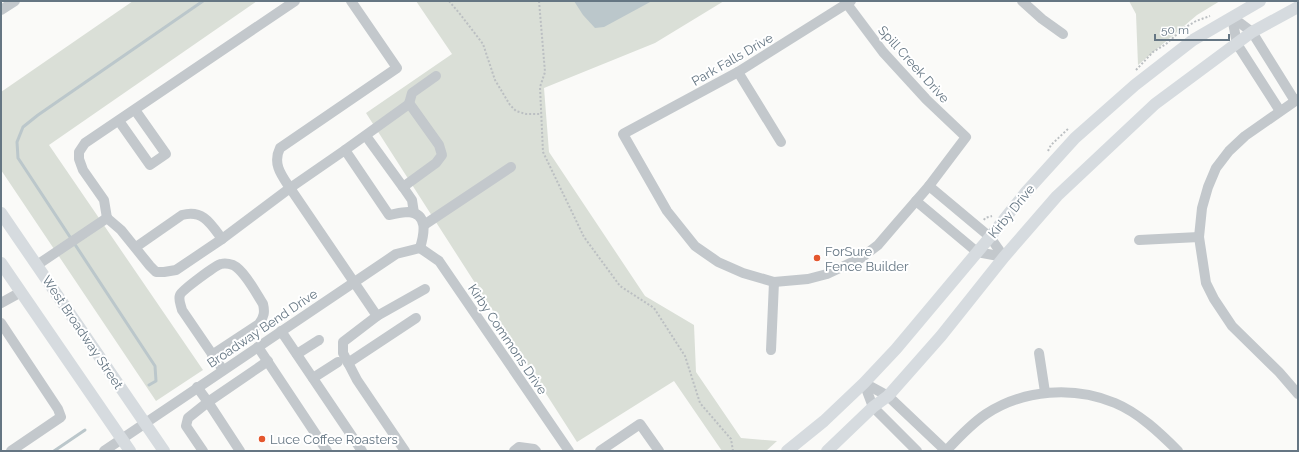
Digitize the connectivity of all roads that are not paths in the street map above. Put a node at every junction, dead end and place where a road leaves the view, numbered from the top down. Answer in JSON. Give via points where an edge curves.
{"nodes":[{"id":1,"x":15,"y":1,"type":"edge"},
{"id":2,"x":295,"y":1,"type":"edge"},
{"id":3,"x":351,"y":1,"type":"edge"},
{"id":4,"x":1022,"y":1,"type":"edge"},
{"id":5,"x":1260,"y":1,"type":"edge"},
{"id":6,"x":849,"y":3,"type":"edge"},
{"id":7,"x":1298,"y":7,"type":"edge"},
{"id":8,"x":1,"y":10,"type":"edge"},
{"id":9,"x":1232,"y":17,"type":"junction"},
{"id":10,"x":1252,"y":32,"type":"junction"},
{"id":11,"x":1063,"y":34,"type":"dead end"},
{"id":12,"x":1236,"y":44,"type":"junction"},
{"id":13,"x":738,"y":72,"type":"junction"},
{"id":14,"x":436,"y":76,"type":"dead end"},
{"id":15,"x":1296,"y":100,"type":"edge"},
{"id":16,"x":409,"y":103,"type":"junction"},
{"id":17,"x":135,"y":110,"type":"junction"},
{"id":18,"x":1280,"y":111,"type":"junction"},
{"id":19,"x":119,"y":121,"type":"junction"},
{"id":20,"x":366,"y":136,"type":"junction"},
{"id":21,"x":782,"y":142,"type":"dead end"},
{"id":22,"x":345,"y":150,"type":"junction"},
{"id":23,"x":511,"y":167,"type":"dead end"},
{"id":24,"x":929,"y":186,"type":"junction"},
{"id":25,"x":403,"y":187,"type":"junction"},
{"id":26,"x":290,"y":188,"type":"junction"},
{"id":27,"x":916,"y":201,"type":"junction"},
{"id":28,"x":1,"y":213,"type":"edge"},
{"id":29,"x":414,"y":213,"type":"junction"},
{"id":30,"x":107,"y":218,"type":"junction"},
{"id":31,"x":424,"y":225,"type":"junction"},
{"id":32,"x":990,"y":237,"type":"junction"},
{"id":33,"x":1199,"y":237,"type":"junction"},
{"id":34,"x":222,"y":239,"type":"junction"},
{"id":35,"x":1139,"y":240,"type":"dead end"},
{"id":36,"x":136,"y":247,"type":"junction"},
{"id":37,"x":420,"y":248,"type":"junction"},
{"id":38,"x":977,"y":252,"type":"junction"},
{"id":39,"x":1004,"y":257,"type":"junction"},
{"id":40,"x":1,"y":263,"type":"edge"},
{"id":41,"x":37,"y":265,"type":"junction"},
{"id":42,"x":354,"y":282,"type":"junction"},
{"id":43,"x":774,"y":282,"type":"junction"},
{"id":44,"x":425,"y":289,"type":"dead end"},
{"id":45,"x":21,"y":292,"type":"junction"},
{"id":46,"x":1,"y":303,"type":"edge"},
{"id":47,"x":377,"y":316,"type":"junction"},
{"id":48,"x":416,"y":318,"type":"dead end"},
{"id":49,"x":1,"y":323,"type":"edge"},
{"id":50,"x":281,"y":331,"type":"junction"},
{"id":51,"x":319,"y":340,"type":"dead end"},
{"id":52,"x":258,"y":347,"type":"junction"},
{"id":53,"x":771,"y":350,"type":"dead end"},
{"id":54,"x":1039,"y":353,"type":"dead end"},
{"id":55,"x":297,"y":354,"type":"junction"},
{"id":56,"x":212,"y":355,"type":"junction"},
{"id":57,"x":268,"y":361,"type":"junction"},
{"id":58,"x":343,"y":362,"type":"junction"},
{"id":59,"x":223,"y":370,"type":"junction"},
{"id":60,"x":313,"y":378,"type":"junction"},
{"id":61,"x":864,"y":383,"type":"junction"},
{"id":62,"x":197,"y":387,"type":"junction"},
{"id":63,"x":1045,"y":392,"type":"junction"},
{"id":64,"x":1298,"y":394,"type":"edge"},
{"id":65,"x":888,"y":396,"type":"junction"},
{"id":66,"x":208,"y":402,"type":"junction"},
{"id":67,"x":874,"y":407,"type":"junction"},
{"id":68,"x":145,"y":423,"type":"junction"},
{"id":69,"x":122,"y":439,"type":"junction"},
{"id":70,"x":11,"y":451,"type":"edge"},
{"id":71,"x":104,"y":451,"type":"edge"},
{"id":72,"x":130,"y":451,"type":"edge"},
{"id":73,"x":164,"y":451,"type":"edge"},
{"id":74,"x":203,"y":451,"type":"edge"},
{"id":75,"x":240,"y":451,"type":"edge"},
{"id":76,"x":327,"y":451,"type":"edge"},
{"id":77,"x":362,"y":451,"type":"edge"},
{"id":78,"x":405,"y":451,"type":"edge"},
{"id":79,"x":514,"y":451,"type":"edge"},
{"id":80,"x":536,"y":451,"type":"edge"},
{"id":81,"x":568,"y":451,"type":"edge"},
{"id":82,"x":600,"y":451,"type":"edge"},
{"id":83,"x":659,"y":451,"type":"edge"},
{"id":84,"x":787,"y":451,"type":"edge"},
{"id":85,"x":827,"y":451,"type":"edge"},
{"id":86,"x":917,"y":451,"type":"edge"},
{"id":87,"x":946,"y":451,"type":"edge"},
{"id":88,"x":1178,"y":451,"type":"edge"}],
"edges":[{"from":1,"to":8,"type":"street"},
{"from":2,"to":17,"type":"street"},
{"from":3,"to":26,"type":"street","via":[[397,68],[280,148],[277,163]]},
{"from":4,"to":11,"type":"street"},
{"from":5,"to":9,"type":"main road","name":"Kirby Drive"},
{"from":6,"to":13,"type":"street","name":"Park Falls Drive"},
{"from":6,"to":24,"type":"street","name":"Spill Creek Drive","via":[[883,52],[926,99],[966,137]]},
{"from":7,"to":10,"type":"main road","name":"Kirby Drive"},
{"from":9,"to":10,"type":"street"},
{"from":9,"to":12,"type":"street"},
{"from":9,"to":32,"type":"main road","name":"Kirby Drive","via":[[1193,40],[1135,85],[1075,138],[1026,192]]},
{"from":10,"to":12,"type":"main road","name":"Kirby Drive"},
{"from":10,"to":15,"type":"street"},
{"from":12,"to":18,"type":"street"},
{"from":12,"to":39,"type":"main road","name":"Kirby Drive","via":[[1155,104],[1057,196]]},
{"from":13,"to":21,"type":"street"},
{"from":13,"to":43,"type":"street","name":"Park Falls Drive","via":[[623,134],[667,211],[695,246],[730,268]]},
{"from":14,"to":16,"type":"street","via":[[412,93]]},
{"from":15,"to":18,"type":"street"},
{"from":16,"to":20,"type":"street"},
{"from":16,"to":25,"type":"street","via":[[440,146],[442,155],[436,163]]},
{"from":17,"to":19,"type":"street"},
{"from":17,"to":19,"type":"street","via":[[166,154],[150,165]]},
{"from":18,"to":33,"type":"street","via":[[1244,136],[1216,168],[1202,208]]},
{"from":19,"to":30,"type":"street","via":[[86,143],[79,152],[83,170],[104,200]]},
{"from":20,"to":22,"type":"street"},
{"from":20,"to":25,"type":"street"},
{"from":22,"to":26,"type":"street"},
{"from":22,"to":29,"type":"street","via":[[389,215]]},
{"from":23,"to":31,"type":"street"},
{"from":24,"to":27,"type":"street"},
{"from":24,"to":32,"type":"street"},
{"from":25,"to":29,"type":"street","via":[[412,200]]},
{"from":26,"to":34,"type":"street"},
{"from":26,"to":42,"type":"street"},
{"from":27,"to":38,"type":"street"},
{"from":27,"to":43,"type":"street","via":[[878,245],[861,258],[808,279]]},
{"from":28,"to":41,"type":"main road","name":"West Broadway Street"},
{"from":29,"to":31,"type":"street"},
{"from":30,"to":36,"type":"street","via":[[122,230]]},
{"from":30,"to":41,"type":"street"},
{"from":31,"to":37,"type":"street"},
{"from":32,"to":38,"type":"main road","name":"Kirby Drive"},
{"from":32,"to":39,"type":"street"},
{"from":33,"to":35,"type":"street"},
{"from":33,"to":64,"type":"street","via":[[1206,283],[1214,299],[1232,326]]},
{"from":34,"to":36,"type":"street","via":[[210,222],[189,213],[182,215]]},
{"from":34,"to":36,"type":"street","via":[[176,270],[164,272],[156,272]]},
{"from":37,"to":42,"type":"street","name":"Broadway Bend Drive","via":[[396,254]]},
{"from":37,"to":81,"type":"street","name":"Kirby Commons Drive","via":[[439,261]]},
{"from":38,"to":39,"type":"street"},
{"from":38,"to":61,"type":"main road","name":"Kirby Drive","via":[[896,349]]},
{"from":39,"to":65,"type":"main road","name":"Kirby Drive","via":[[941,336]]},
{"from":40,"to":45,"type":"main road"},
{"from":41,"to":68,"type":"main road","name":"West Broadway Street"},
{"from":42,"to":47,"type":"street"},
{"from":42,"to":50,"type":"street","name":"Broadway Bend Drive"},
{"from":43,"to":53,"type":"street"},
{"from":44,"to":47,"type":"street"},
{"from":45,"to":46,"type":"street"},
{"from":45,"to":69,"type":"main road"},
{"from":47,"to":58,"type":"street","via":[[343,342]]},
{"from":48,"to":58,"type":"street"},
{"from":49,"to":70,"type":"street","via":[[61,417]]},
{"from":50,"to":52,"type":"street","name":"Broadway Bend Drive"},
{"from":50,"to":55,"type":"street"},
{"from":51,"to":55,"type":"street"},
{"from":52,"to":57,"type":"street"},
{"from":52,"to":59,"type":"street","name":"Broadway Bend Drive"},
{"from":54,"to":63,"type":"street"},
{"from":55,"to":60,"type":"street"},
{"from":56,"to":56,"type":"street","via":[[259,324],[265,310],[241,271],[229,264],[220,264],[185,288],[180,295],[182,310]]},
{"from":56,"to":59,"type":"street"},
{"from":57,"to":66,"type":"street"},
{"from":57,"to":76,"type":"street"},
{"from":58,"to":60,"type":"street"},
{"from":58,"to":78,"type":"street"},
{"from":59,"to":62,"type":"street","name":"Broadway Bend Drive"},
{"from":60,"to":77,"type":"street"},
{"from":61,"to":65,"type":"street"},
{"from":61,"to":67,"type":"street"},
{"from":61,"to":84,"type":"main road","name":"Kirby Drive","via":[[824,421]]},
{"from":62,"to":66,"type":"street"},
{"from":62,"to":68,"type":"street","name":"Broadway Bend Drive"},
{"from":63,"to":87,"type":"street","via":[[994,409],[971,426]]},
{"from":63,"to":88,"type":"street","via":[[1073,392],[1116,403],[1156,429]]},
{"from":65,"to":67,"type":"main road","name":"Kirby Drive"},
{"from":65,"to":87,"type":"street"},
{"from":66,"to":74,"type":"street","via":[[188,418],[186,426]]},
{"from":66,"to":75,"type":"street"},
{"from":67,"to":85,"type":"main road","name":"Kirby Drive"},
{"from":67,"to":86,"type":"street"},
{"from":68,"to":69,"type":"street","name":"Broadway Bend Drive"},
{"from":68,"to":73,"type":"main road","name":"West Broadway Street"},
{"from":69,"to":71,"type":"street","name":"Broadway Bend Drive"},
{"from":69,"to":72,"type":"main road"},
{"from":79,"to":80,"type":"street","via":[[519,447]]},
{"from":82,"to":83,"type":"street","via":[[640,424]]}]}
